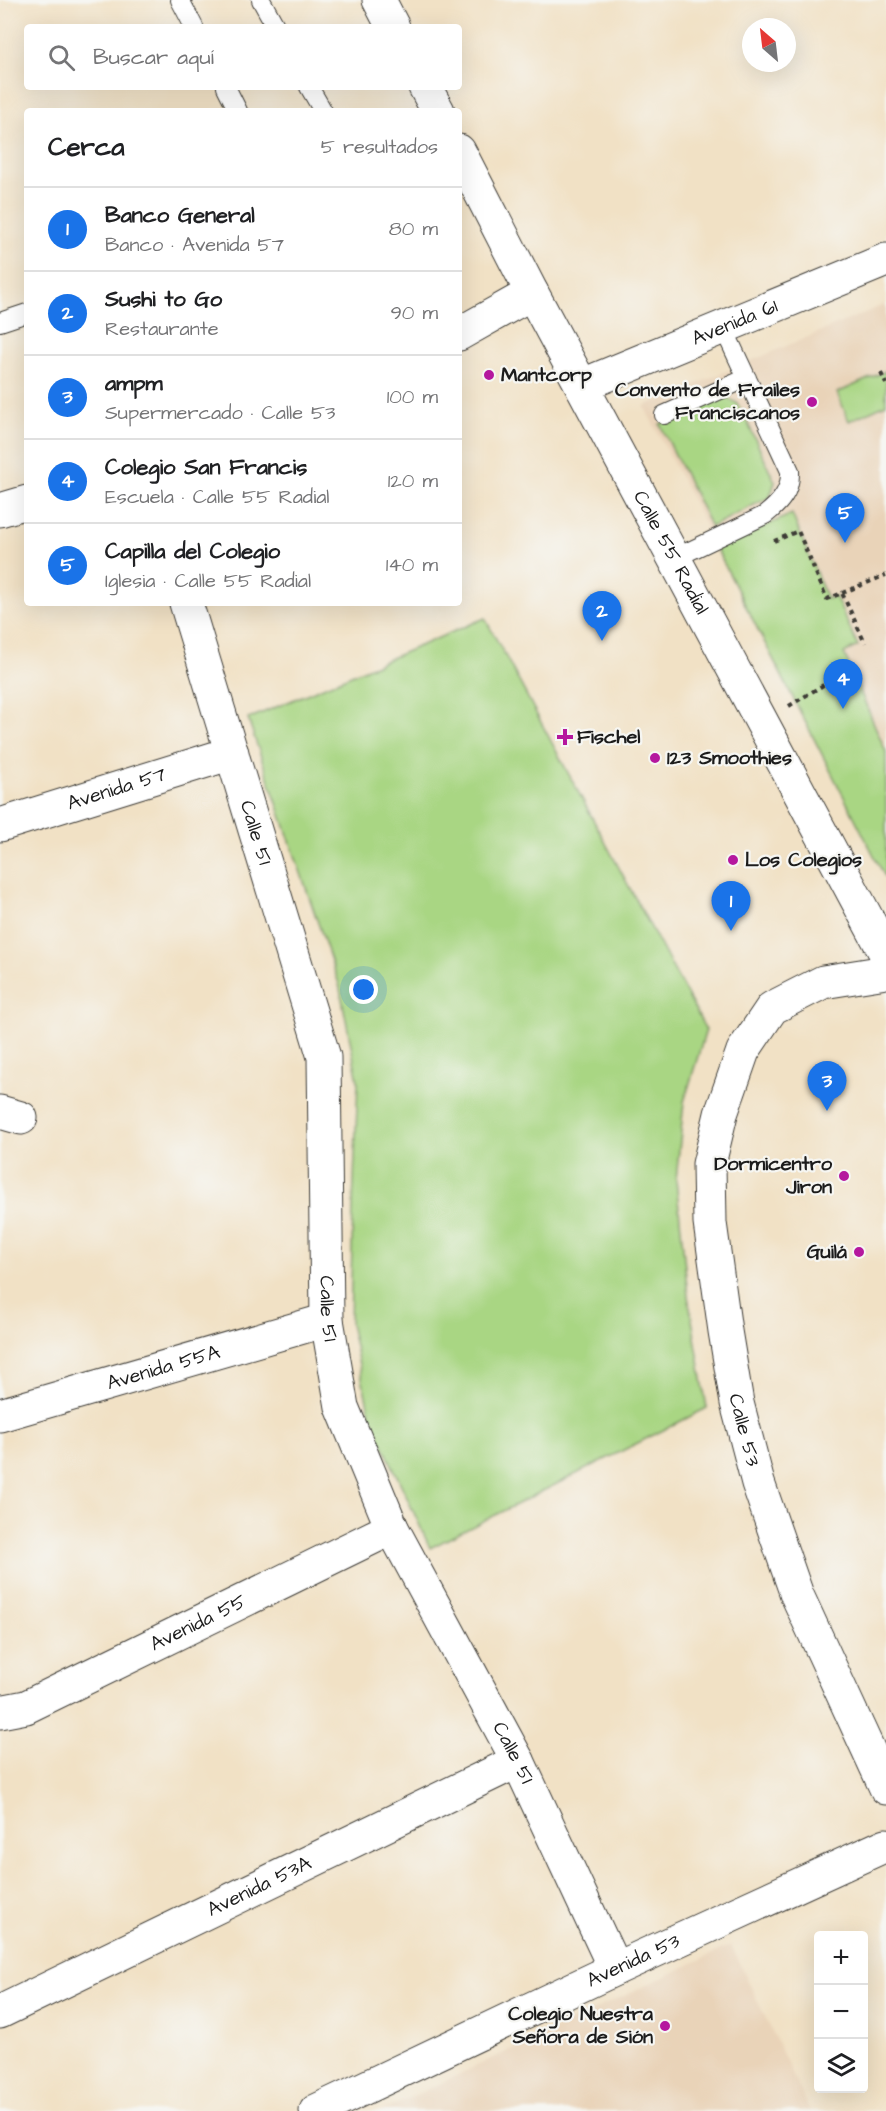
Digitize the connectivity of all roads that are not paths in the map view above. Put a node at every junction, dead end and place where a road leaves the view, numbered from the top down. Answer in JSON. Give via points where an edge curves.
{"nodes":[{"id":1,"x":180,"y":0,"type":"edge"},
{"id":2,"x":261,"y":0,"type":"edge"},
{"id":3,"x":379,"y":0,"type":"edge"},
{"id":4,"x":192,"y":24,"type":"edge"},
{"id":5,"x":274,"y":24,"type":"edge"},
{"id":6,"x":391,"y":24,"type":"edge"},
{"id":7,"x":228,"y":90,"type":"edge"},
{"id":8,"x":311,"y":90,"type":"edge"},
{"id":9,"x":427,"y":90,"type":"edge"},
{"id":10,"x":236,"y":108,"type":"edge"},
{"id":11,"x":321,"y":108,"type":"edge"},
{"id":12,"x":436,"y":108,"type":"edge"},
{"id":13,"x":462,"y":158,"type":"edge"},
{"id":14,"x":886,"y":260,"type":"edge"},
{"id":15,"x":532,"y":293,"type":"junction"},
{"id":16,"x":24,"y":314,"type":"edge"},
{"id":17,"x":0,"y":322,"type":"edge"},
{"id":18,"x":723,"y":327,"type":"junction"},
{"id":19,"x":462,"y":332,"type":"edge"},
{"id":20,"x":747,"y":378,"type":"junction"},
{"id":21,"x":583,"y":385,"type":"junction"},
{"id":22,"x":664,"y":415,"type":"dead end"},
{"id":23,"x":24,"y":503,"type":"edge"},
{"id":24,"x":0,"y":510,"type":"edge"},
{"id":25,"x":675,"y":558,"type":"junction"},
{"id":26,"x":187,"y":606,"type":"edge"},
{"id":27,"x":232,"y":753,"type":"junction"},
{"id":28,"x":0,"y":825,"type":"edge"},
{"id":29,"x":886,"y":954,"type":"edge"},
{"id":30,"x":886,"y":972,"type":"edge"},
{"id":31,"x":327,"y":1320,"type":"junction"},
{"id":32,"x":0,"y":1415,"type":"edge"},
{"id":33,"x":392,"y":1528,"type":"junction"},
{"id":34,"x":0,"y":1712,"type":"edge"},
{"id":35,"x":518,"y":1761,"type":"junction"},
{"id":36,"x":886,"y":1788,"type":"edge"},
{"id":37,"x":886,"y":1845,"type":"edge"},
{"id":38,"x":615,"y":1969,"type":"junction"},
{"id":39,"x":0,"y":2012,"type":"edge"},
{"id":40,"x":316,"y":2111,"type":"edge"}],
"edges":[{"from":1,"to":4,"type":"lane"},
{"from":2,"to":5,"type":"lane"},
{"from":3,"to":6,"type":"street"},
{"from":7,"to":10,"type":"lane"},
{"from":8,"to":11,"type":"lane"},
{"from":9,"to":12,"type":"street"},
{"from":13,"to":15,"type":"street","name":"Calle 55 Radial"},
{"from":14,"to":18,"type":"street","name":"Avenida 61"},
{"from":15,"to":19,"type":"street"},
{"from":15,"to":21,"type":"street","name":"Calle 55 Radial"},
{"from":16,"to":17,"type":"lane"},
{"from":18,"to":20,"type":"lane"},
{"from":18,"to":21,"type":"street","name":"Avenida 61"},
{"from":20,"to":22,"type":"lane"},
{"from":20,"to":25,"type":"lane","via":[[790,471],[791,484],[765,515]]},
{"from":21,"to":25,"type":"street","name":"Calle 55 Radial"},
{"from":23,"to":24,"type":"street"},
{"from":25,"to":29,"type":"street","name":"Calle 55 Radial"},
{"from":26,"to":27,"type":"street","name":"Calle 51"},
{"from":27,"to":28,"type":"street","name":"Avenida 57"},
{"from":27,"to":31,"type":"street","name":"Calle 51","via":[[324,1057]]},
{"from":30,"to":36,"type":"street","name":"Calle 53","via":[[823,982],[772,1008],[743,1051],[709,1164],[710,1223],[737,1403],[758,1483],[797,1595]]},
{"from":31,"to":32,"type":"street","name":"Avenida 55A"},
{"from":31,"to":33,"type":"street","name":"Calle 51","via":[[342,1407]]},
{"from":33,"to":34,"type":"street","name":"Avenida 55","via":[[26,1707]]},
{"from":33,"to":35,"type":"street","name":"Calle 51"},
{"from":35,"to":38,"type":"street","name":"Calle 51"},
{"from":35,"to":39,"type":"street","name":"Avenida 53A"},
{"from":37,"to":38,"type":"street","name":"Avenida 53"},
{"from":38,"to":40,"type":"street","name":"Avenida 53"}]}
